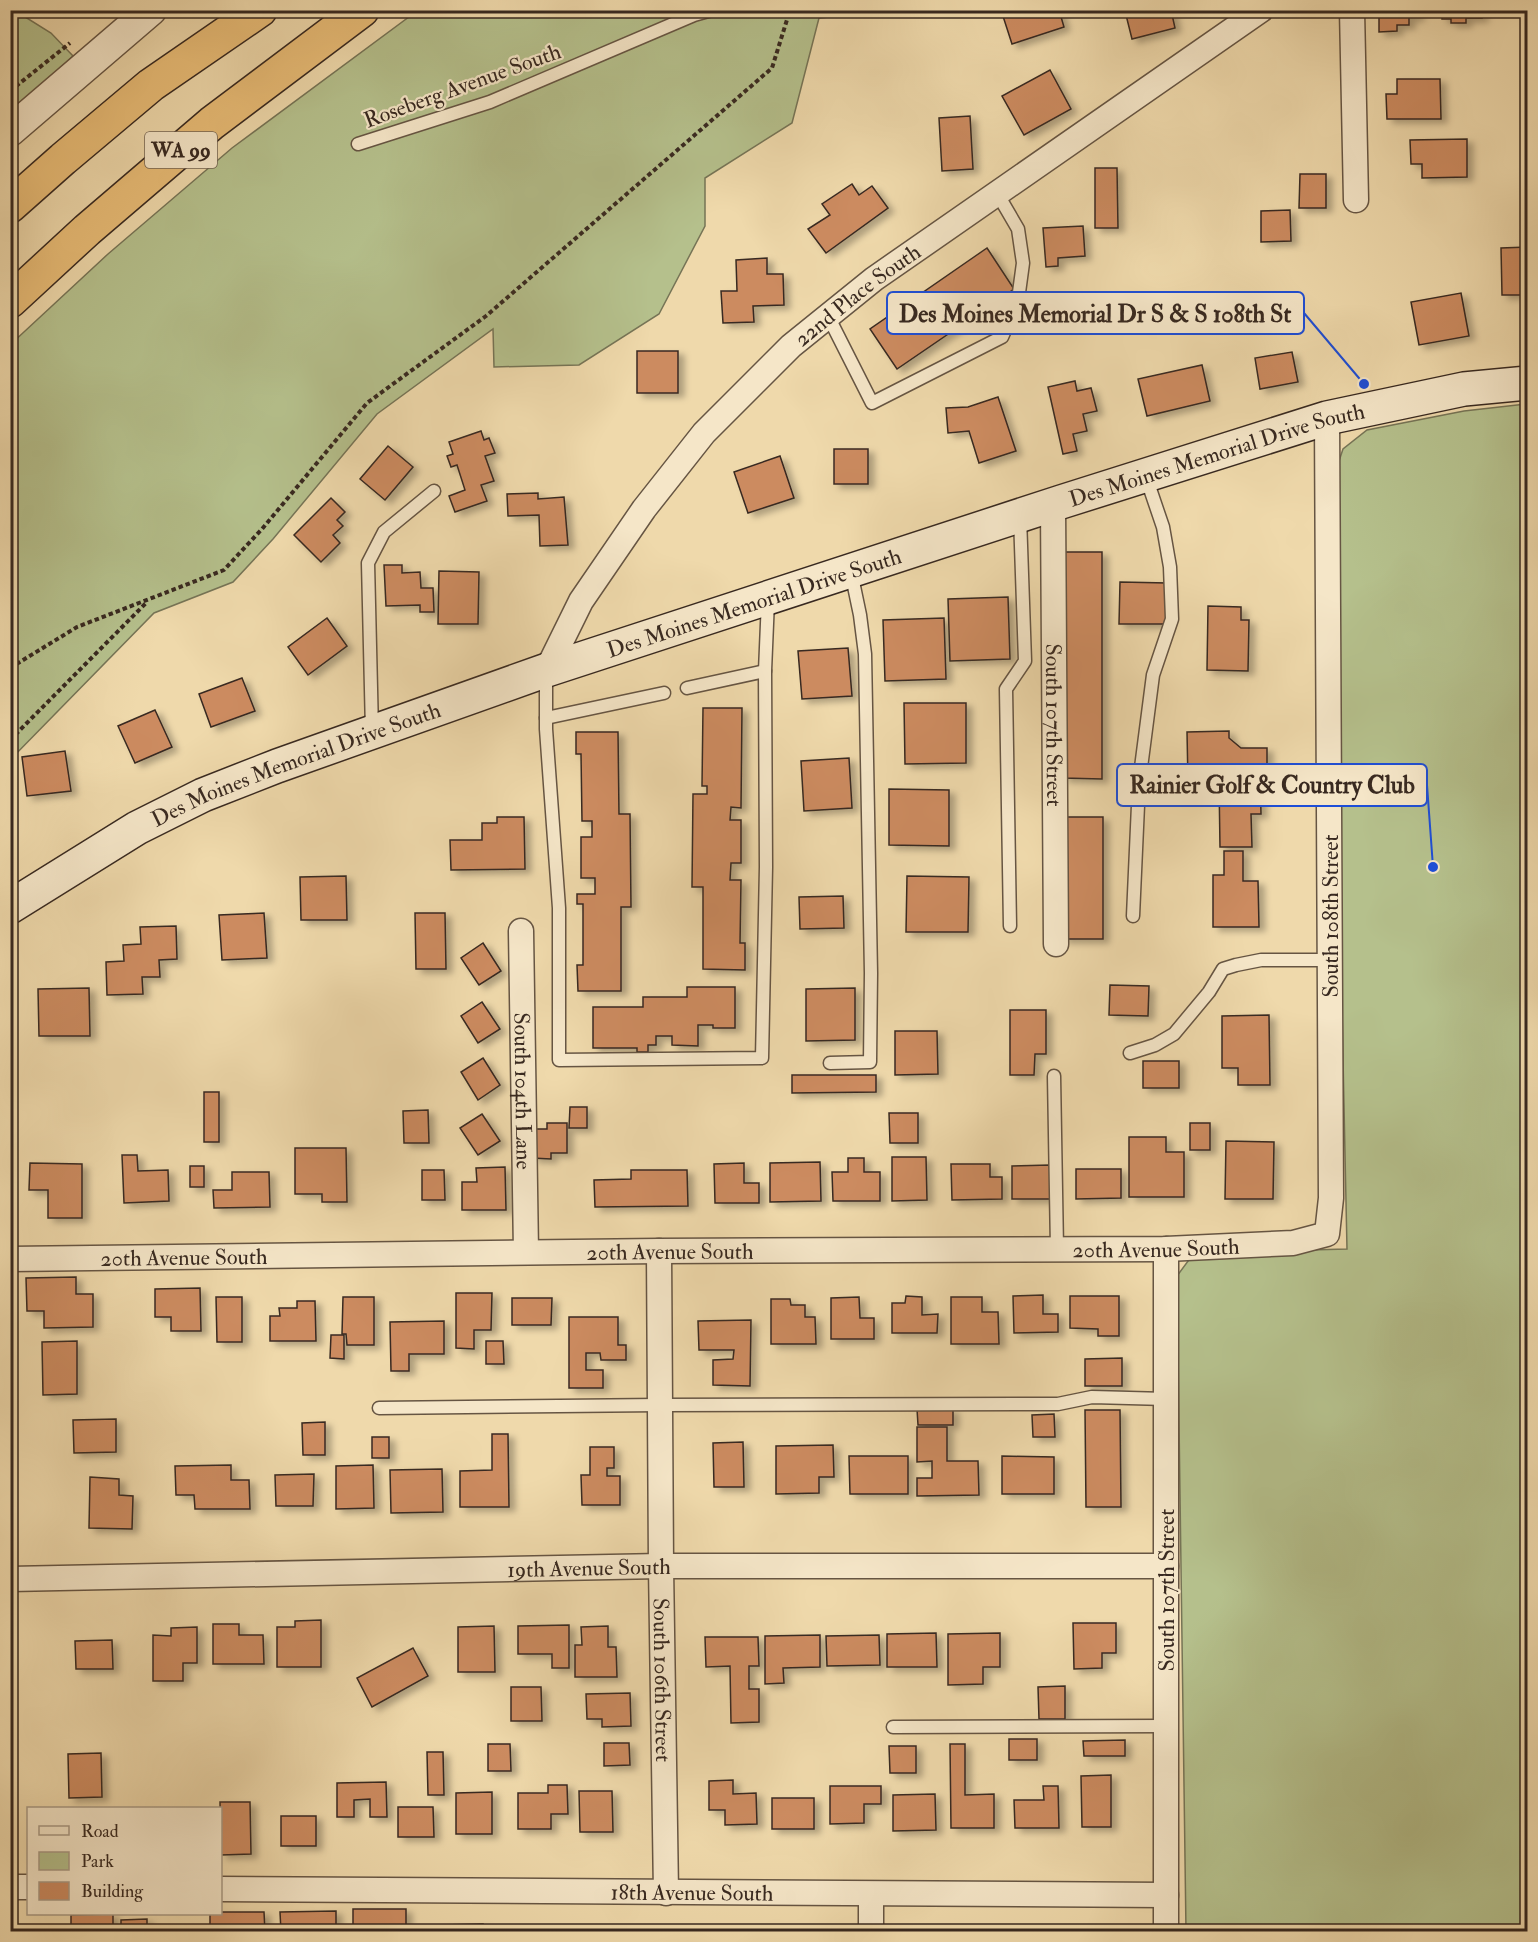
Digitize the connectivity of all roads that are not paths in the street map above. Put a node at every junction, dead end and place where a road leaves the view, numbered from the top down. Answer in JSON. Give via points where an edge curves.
{"nodes":[{"id":1,"x":151,"y":10,"type":"edge"},
{"id":2,"x":236,"y":10,"type":"edge"},
{"id":3,"x":260,"y":10,"type":"edge"},
{"id":4,"x":362,"y":10,"type":"edge"},
{"id":5,"x":712,"y":10,"type":"edge"},
{"id":6,"x":1261,"y":10,"type":"edge"},
{"id":7,"x":1352,"y":10,"type":"edge"},
{"id":8,"x":151,"y":85,"type":"junction"},
{"id":9,"x":10,"y":131,"type":"edge"},
{"id":10,"x":358,"y":144,"type":"dead end"},
{"id":11,"x":997,"y":193,"type":"junction"},
{"id":12,"x":1356,"y":200,"type":"dead end"},
{"id":13,"x":10,"y":206,"type":"edge"},
{"id":14,"x":10,"y":301,"type":"edge"},
{"id":15,"x":828,"y":316,"type":"junction"},
{"id":16,"x":1527,"y":383,"type":"edge"},
{"id":17,"x":1327,"y":418,"type":"junction"},
{"id":18,"x":1146,"y":476,"type":"junction"},
{"id":19,"x":434,"y":491,"type":"dead end"},
{"id":20,"x":1053,"y":506,"type":"junction"},
{"id":21,"x":1020,"y":516,"type":"junction"},
{"id":22,"x":851,"y":571,"type":"junction"},
{"id":23,"x":768,"y":598,"type":"junction"},
{"id":24,"x":546,"y":670,"type":"junction"},
{"id":25,"x":765,"y":671,"type":"junction"},
{"id":26,"x":687,"y":688,"type":"dead end"},
{"id":27,"x":664,"y":693,"type":"dead end"},
{"id":28,"x":546,"y":718,"type":"junction"},
{"id":29,"x":372,"y":732,"type":"junction"},
{"id":30,"x":10,"y":906,"type":"edge"},
{"id":31,"x":1133,"y":916,"type":"dead end"},
{"id":32,"x":1010,"y":927,"type":"dead end"},
{"id":33,"x":521,"y":931,"type":"dead end"},
{"id":34,"x":1056,"y":944,"type":"dead end"},
{"id":35,"x":1330,"y":960,"type":"junction"},
{"id":36,"x":1130,"y":1053,"type":"dead end"},
{"id":37,"x":831,"y":1063,"type":"dead end"},
{"id":38,"x":1054,"y":1076,"type":"dead end"},
{"id":39,"x":1327,"y":1234,"type":"joint"},
{"id":40,"x":1057,"y":1249,"type":"junction"},
{"id":41,"x":1166,"y":1249,"type":"junction"},
{"id":42,"x":659,"y":1251,"type":"junction"},
{"id":43,"x":526,"y":1252,"type":"junction"},
{"id":44,"x":10,"y":1259,"type":"edge"},
{"id":45,"x":1166,"y":1399,"type":"junction"},
{"id":46,"x":660,"y":1405,"type":"junction"},
{"id":47,"x":379,"y":1408,"type":"dead end"},
{"id":48,"x":661,"y":1566,"type":"junction"},
{"id":49,"x":1166,"y":1566,"type":"junction"},
{"id":50,"x":10,"y":1579,"type":"edge"},
{"id":51,"x":1166,"y":1726,"type":"junction"},
{"id":52,"x":893,"y":1727,"type":"dead end"},
{"id":53,"x":10,"y":1887,"type":"edge"},
{"id":54,"x":27,"y":1887,"type":"edge"},
{"id":55,"x":222,"y":1889,"type":"edge"},
{"id":56,"x":666,"y":1893,"type":"junction"},
{"id":57,"x":871,"y":1894,"type":"junction"},
{"id":58,"x":1166,"y":1895,"type":"junction"},
{"id":59,"x":871,"y":1932,"type":"edge"},
{"id":60,"x":1166,"y":1932,"type":"edge"}],
"edges":[{"from":1,"to":9,"type":"street"},
{"from":2,"to":8,"type":"highway"},
{"from":3,"to":8,"type":"highway","number":"WA 99"},
{"from":4,"to":14,"type":"highway","number":"WA 99","via":[[212,123]]},
{"from":5,"to":10,"type":"lane","name":"Roseberg Avenue South","via":[[490,102]]},
{"from":6,"to":11,"type":"street","name":"22nd Place South"},
{"from":7,"to":12,"type":"street"},
{"from":8,"to":13,"type":"highway","number":"WA 99"},
{"from":11,"to":15,"type":"street","name":"22nd Place South"},
{"from":11,"to":15,"type":"lane","via":[[1018,229],[1023,264],[1018,300],[1002,337],[872,403]]},
{"from":15,"to":24,"type":"street","name":"22nd Place South","via":[[791,346],[704,433],[581,601]]},
{"from":16,"to":17,"type":"main road","name":"Des Moines Memorial Drive South","via":[[1464,389]]},
{"from":17,"to":18,"type":"main road","name":"Des Moines Memorial Drive South"},
{"from":17,"to":35,"type":"street","name":"South 108th Street"},
{"from":18,"to":20,"type":"main road","name":"Des Moines Memorial Drive South"},
{"from":18,"to":31,"type":"lane","via":[[1163,527],[1170,567],[1172,619],[1153,675],[1139,783]]},
{"from":19,"to":29,"type":"lane","via":[[384,532],[368,563]]},
{"from":20,"to":21,"type":"main road","name":"Des Moines Memorial Drive South"},
{"from":20,"to":34,"type":"street","name":"South 107th Street"},
{"from":21,"to":22,"type":"main road","name":"Des Moines Memorial Drive South"},
{"from":21,"to":32,"type":"lane","via":[[1025,661],[1006,689]]},
{"from":22,"to":23,"type":"main road","name":"Des Moines Memorial Drive South"},
{"from":22,"to":37,"type":"lane","via":[[865,654],[870,1062]]},
{"from":23,"to":24,"type":"main road","name":"Des Moines Memorial Drive South"},
{"from":23,"to":25,"type":"lane"},
{"from":24,"to":28,"type":"lane"},
{"from":24,"to":29,"type":"main road","name":"Des Moines Memorial Drive South"},
{"from":25,"to":26,"type":"lane"},
{"from":25,"to":28,"type":"lane","via":[[762,1059],[559,1060],[560,908]]},
{"from":27,"to":28,"type":"lane"},
{"from":29,"to":30,"type":"main road","name":"Des Moines Memorial Drive South","via":[[203,795],[137,828]]},
{"from":33,"to":43,"type":"street","name":"South 104th Lane"},
{"from":35,"to":36,"type":"lane","via":[[1262,960],[1223,969],[1174,1034]]},
{"from":35,"to":39,"type":"street","name":"South 108th Street","via":[[1332,1198]]},
{"from":38,"to":40,"type":"lane"},
{"from":39,"to":41,"type":"street","name":"20th Avenue South","via":[[1293,1243]]},
{"from":40,"to":41,"type":"street","name":"20th Avenue South"},
{"from":40,"to":42,"type":"street","name":"20th Avenue South"},
{"from":41,"to":45,"type":"street","name":"South 107th Street"},
{"from":42,"to":43,"type":"street","name":"20th Avenue South"},
{"from":42,"to":46,"type":"street","name":"South 106th Street"},
{"from":43,"to":44,"type":"street","name":"20th Avenue South"},
{"from":45,"to":46,"type":"lane","via":[[1092,1397],[1058,1404]]},
{"from":45,"to":49,"type":"street","name":"South 107th Street"},
{"from":46,"to":47,"type":"lane"},
{"from":46,"to":48,"type":"street","name":"South 106th Street"},
{"from":48,"to":49,"type":"street","name":"19th Avenue South"},
{"from":48,"to":50,"type":"street","name":"19th Avenue South"},
{"from":48,"to":56,"type":"street","name":"South 106th Street"},
{"from":49,"to":51,"type":"street","name":"South 107th Street"},
{"from":51,"to":52,"type":"lane"},
{"from":51,"to":58,"type":"street","name":"South 107th Street"},
{"from":53,"to":54,"type":"street"},
{"from":55,"to":56,"type":"street","name":"18th Avenue South"},
{"from":56,"to":57,"type":"street","name":"18th Avenue South"},
{"from":57,"to":58,"type":"street","name":"18th Avenue South"},
{"from":57,"to":59,"type":"street"},
{"from":58,"to":60,"type":"street","name":"South 107th Street"}]}
